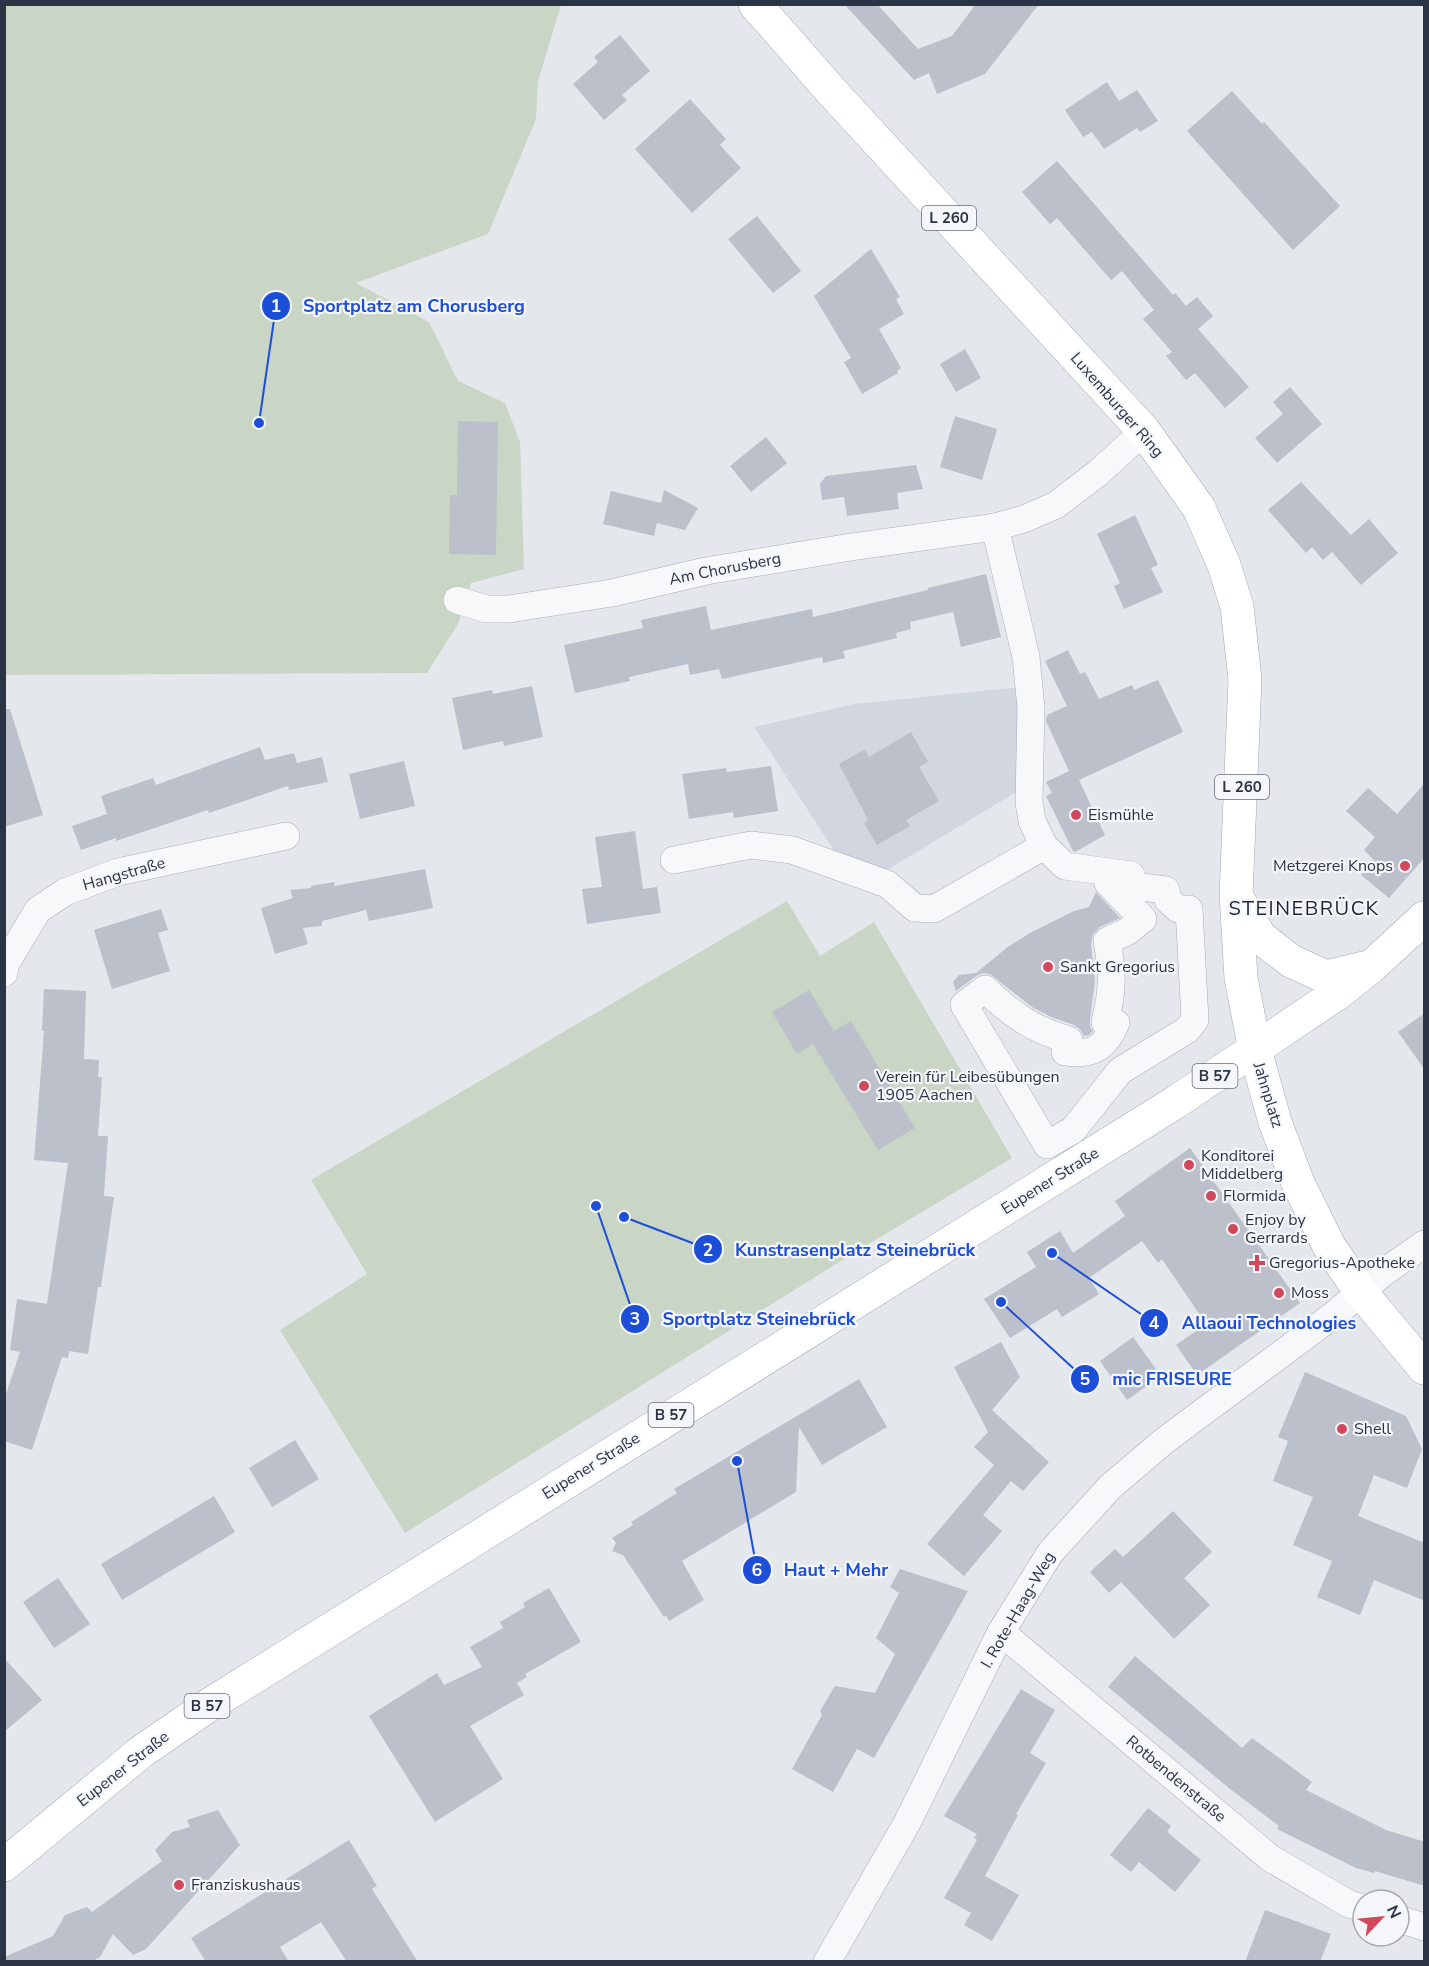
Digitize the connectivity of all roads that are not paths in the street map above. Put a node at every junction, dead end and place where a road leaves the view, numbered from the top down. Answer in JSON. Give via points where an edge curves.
{"nodes":[{"id":1,"x":755,"y":4,"type":"edge"},
{"id":2,"x":1144,"y":431,"type":"junction"},
{"id":3,"x":995,"y":527,"type":"junction"},
{"id":4,"x":457,"y":600,"type":"dead end"},
{"id":5,"x":286,"y":836,"type":"dead end"},
{"id":6,"x":1044,"y":846,"type":"junction"},
{"id":7,"x":674,"y":860,"type":"dead end"},
{"id":8,"x":1153,"y":878,"type":"dead end"},
{"id":9,"x":1236,"y":895,"type":"junction"},
{"id":10,"x":1425,"y":918,"type":"edge"},
{"id":11,"x":1191,"y":956,"type":"joint"},
{"id":12,"x":1372,"y":966,"type":"junction"},
{"id":13,"x":4,"y":973,"type":"edge"},
{"id":14,"x":1255,"y":1050,"type":"junction"},
{"id":15,"x":1425,"y":1244,"type":"edge"},
{"id":16,"x":1360,"y":1292,"type":"junction"},
{"id":17,"x":1425,"y":1368,"type":"edge"},
{"id":18,"x":1001,"y":1632,"type":"junction"},
{"id":19,"x":4,"y":1865,"type":"edge"},
{"id":20,"x":1351,"y":1905,"type":"edge"},
{"id":21,"x":827,"y":1962,"type":"edge"}],
"edges":[{"from":1,"to":2,"type":"main road","name":"Luxemburger Ring","number":"L 260"},
{"from":2,"to":3,"type":"street","name":"Am Chorusberg","via":[[1056,506]]},
{"from":2,"to":9,"type":"main road","name":"Luxemburger Ring","number":"L 260","via":[[1199,508],[1238,607],[1245,679]]},
{"from":3,"to":4,"type":"street","name":"Am Chorusberg","via":[[717,569],[612,593],[509,609],[486,609]]},
{"from":3,"to":6,"type":"street","via":[[1026,657],[1031,708],[1029,802],[1032,821]]},
{"from":5,"to":13,"type":"street","name":"Hangstraße","via":[[118,873],[65,892],[38,910]]},
{"from":6,"to":7,"type":"street","via":[[934,909],[915,908],[887,884],[792,850],[751,845]]},
{"from":6,"to":8,"type":"street","via":[[1065,866]]},
{"from":9,"to":12,"type":"main road","number":"B 57","via":[[1260,937],[1291,961],[1326,977]]},
{"from":9,"to":14,"type":"main road","name":"Luxemburger Ring","number":"L 260","via":[[1240,978]]},
{"from":10,"to":12,"type":"main road","name":"Eupener Straße","number":"B 57"},
{"from":11,"to":11,"type":"street","via":[[1189,909],[1178,909],[1168,900],[1166,890],[1108,883],[1143,920],[1107,941],[1112,970],[1105,1022],[1116,1023],[1101,1046],[1088,1052],[1065,1052],[1069,1040],[1023,1022],[985,989],[964,1005],[1047,1145],[1073,1130],[1120,1071],[1187,1030],[1195,1020]]},
{"from":12,"to":14,"type":"main road","name":"Eupener Straße","number":"B 57"},
{"from":14,"to":16,"type":"main road","name":"Jahnplatz","number":"L 260","via":[[1275,1122],[1298,1183],[1329,1246]]},
{"from":14,"to":19,"type":"main road","name":"Eupener Straße","number":"B 57","via":[[209,1705],[141,1752]]},
{"from":15,"to":16,"type":"street"},
{"from":16,"to":17,"type":"main road","number":"L 260"},
{"from":16,"to":18,"type":"street","name":"I. Rote-Haag-Weg","via":[[1110,1487],[1050,1552]]},
{"from":18,"to":20,"type":"street","name":"Rotbendenstraße","via":[[1270,1858]]},
{"from":18,"to":21,"type":"street","name":"I. Rote-Haag-Weg","via":[[907,1823]]}]}
